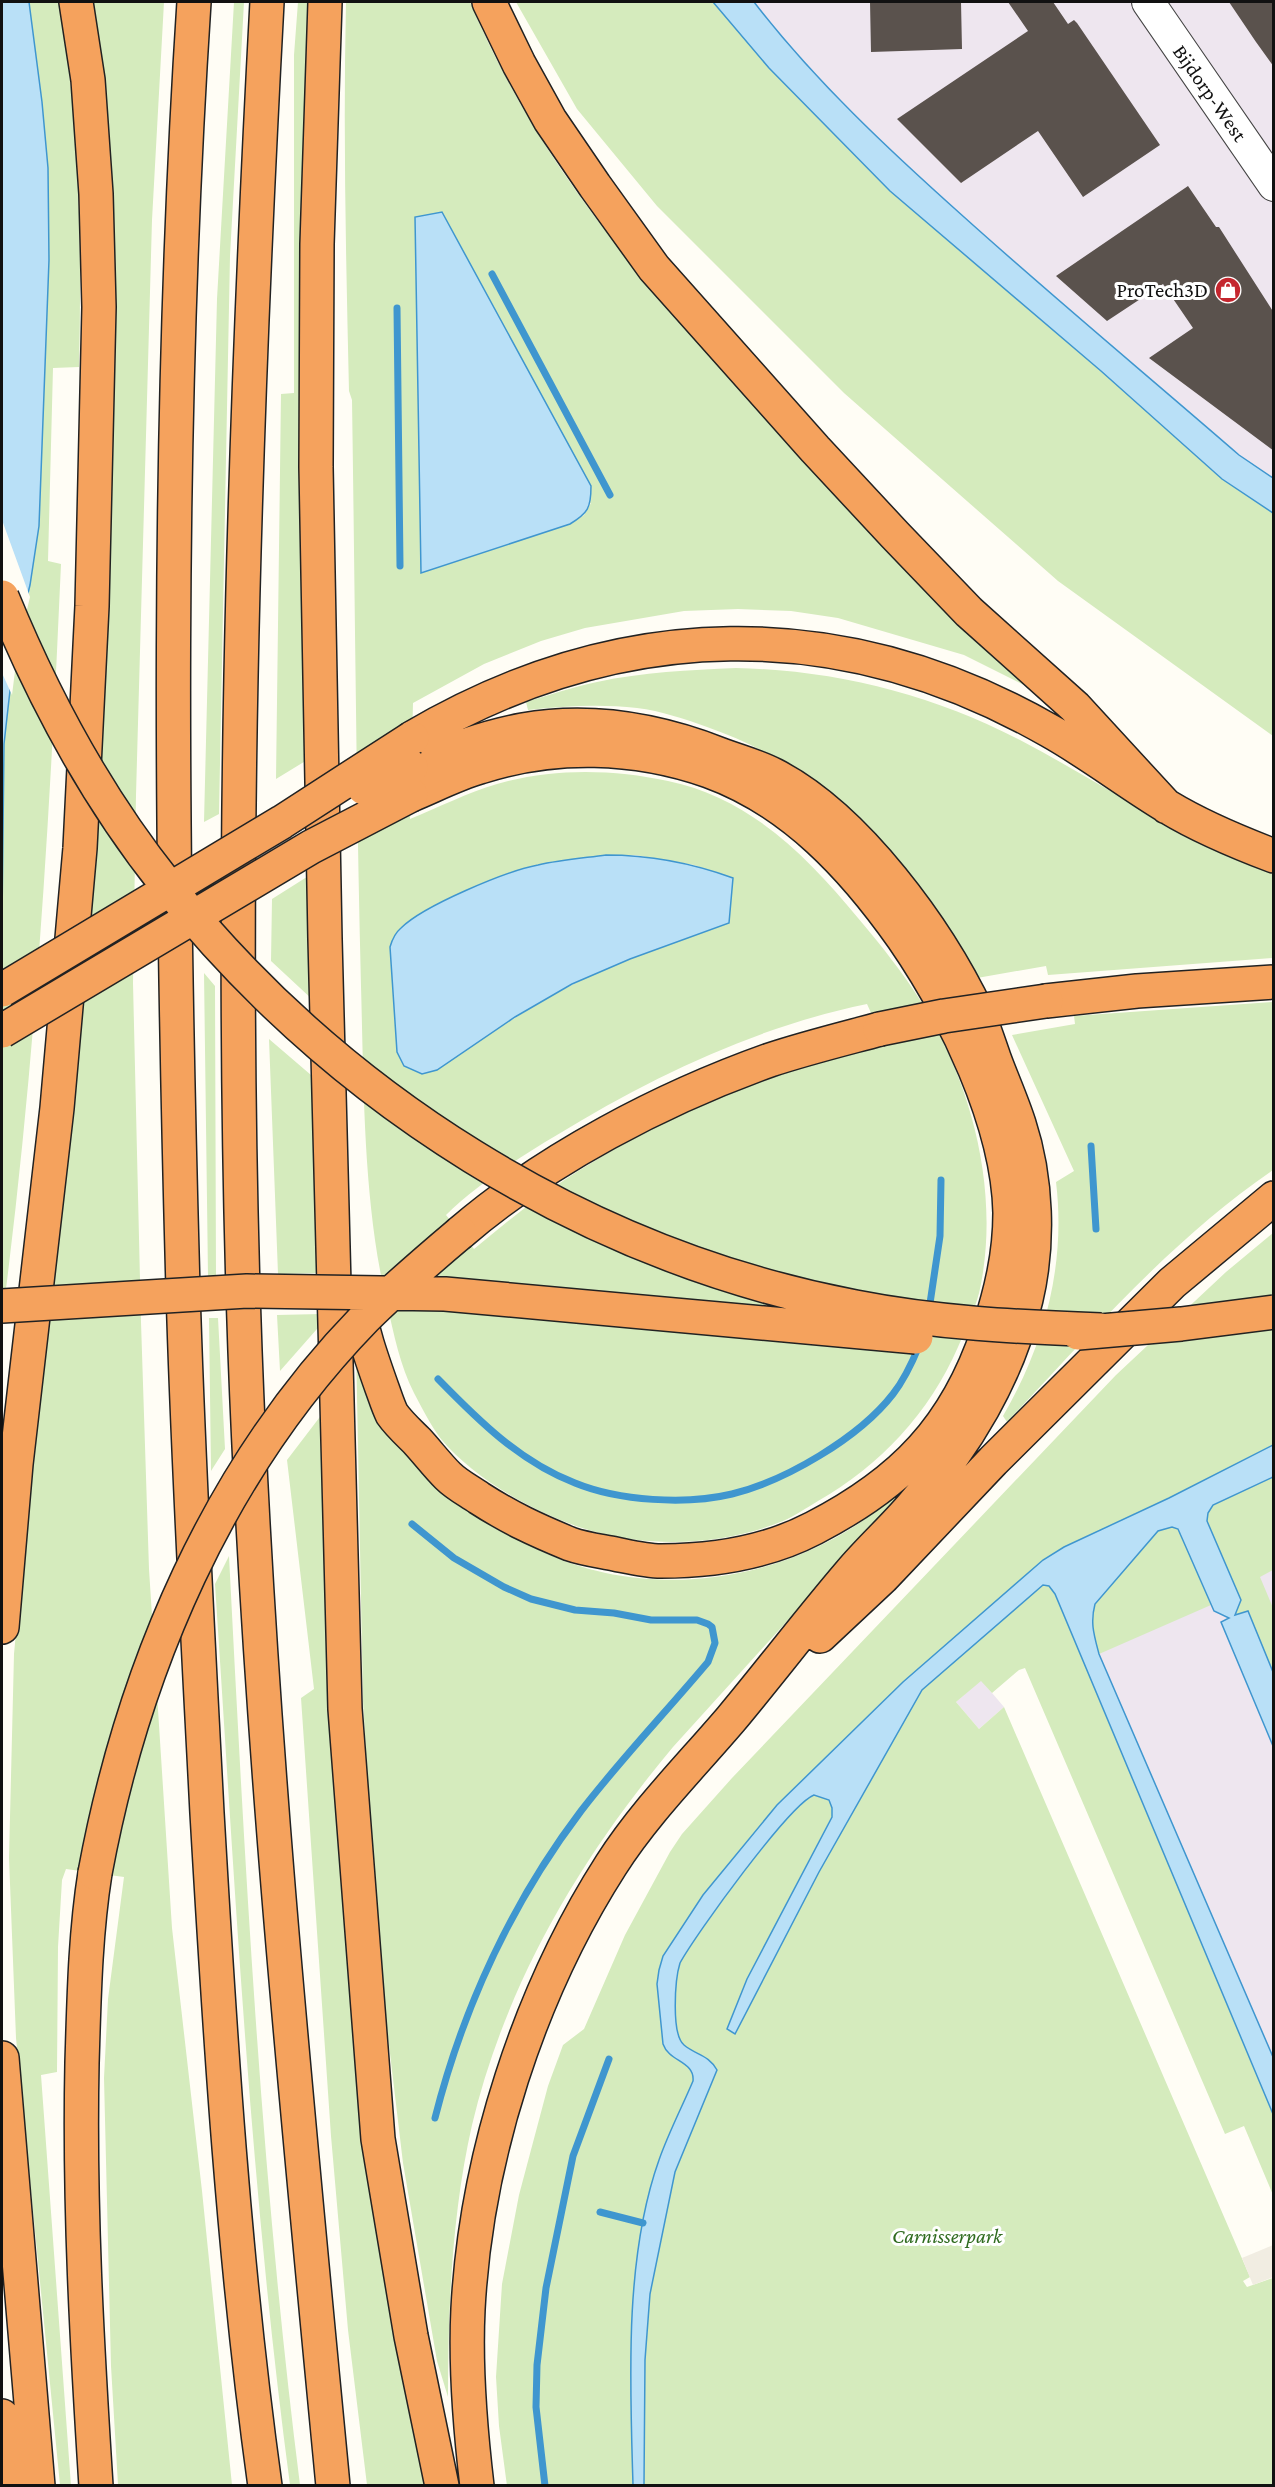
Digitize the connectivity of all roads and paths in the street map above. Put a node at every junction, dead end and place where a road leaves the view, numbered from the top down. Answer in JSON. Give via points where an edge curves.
{"nodes":[{"id":1,"x":76,"y":2,"type":"edge"},
{"id":2,"x":194,"y":2,"type":"edge"},
{"id":3,"x":267,"y":2,"type":"edge"},
{"id":4,"x":325,"y":2,"type":"edge"},
{"id":5,"x":489,"y":2,"type":"edge"},
{"id":6,"x":1148,"y":2,"type":"edge"},
{"id":7,"x":1274,"y":185,"type":"edge"},
{"id":8,"x":2,"y":597,"type":"edge"},
{"id":9,"x":411,"y":767,"type":"junction"},
{"id":10,"x":1167,"y":807,"type":"junction"},
{"id":11,"x":1274,"y":856,"type":"edge"},
{"id":12,"x":1274,"y":982,"type":"edge"},
{"id":13,"x":2,"y":990,"type":"edge"},
{"id":14,"x":2,"y":1031,"type":"edge"},
{"id":15,"x":329,"y":1065,"type":"junction"},
{"id":16,"x":1274,"y":1198,"type":"edge"},
{"id":17,"x":2,"y":1306,"type":"edge"},
{"id":18,"x":1274,"y":1312,"type":"edge"},
{"id":19,"x":1101,"y":1330,"type":"junction"},
{"id":20,"x":2,"y":1627,"type":"edge"},
{"id":21,"x":733,"y":1717,"type":"junction"},
{"id":22,"x":2,"y":2058,"type":"edge"},
{"id":23,"x":2,"y":2416,"type":"edge"},
{"id":24,"x":18,"y":2486,"type":"edge"},
{"id":25,"x":38,"y":2486,"type":"edge"},
{"id":26,"x":96,"y":2486,"type":"edge"},
{"id":27,"x":265,"y":2486,"type":"edge"},
{"id":28,"x":333,"y":2486,"type":"edge"},
{"id":29,"x":442,"y":2486,"type":"edge"},
{"id":30,"x":477,"y":2486,"type":"edge"}],
"edges":[{"from":1,"to":20,"type":"highway","via":[[88,80],[99,307],[92,606],[80,848]]},
{"from":2,"to":27,"type":"highway","via":[[180,248],[175,438],[175,986],[188,1434],[219,2020]]},
{"from":3,"to":28,"type":"highway","via":[[252,280],[240,669],[239,1018],[245,1350],[259,1620],[285,1976]]},
{"from":4,"to":15,"type":"highway","via":[[318,196],[316,467]]},
{"from":5,"to":10,"type":"highway","via":[[550,120],[654,268],[895,535],[969,612],[1075,707]]},
{"from":6,"to":7,"type":"street","name":"Bijdorp-West"},
{"from":8,"to":19,"type":"highway","bridge":true,"via":[[63,728],[165,884],[288,1016],[352,1071],[445,1139],[556,1204],[698,1264],[775,1288],[854,1307],[935,1320]]},
{"from":9,"to":10,"type":"highway","via":[[456,714],[547,675],[681,646],[813,647],[879,660],[971,692],[1050,731]]},
{"from":9,"to":13,"type":"highway","bridge":true,"via":[[282,822]]},
{"from":9,"to":14,"type":"highway","bridge":true,"via":[[311,847]]},
{"from":9,"to":15,"type":"highway","via":[[480,767],[568,750],[629,752],[694,766],[736,783],[778,806],[832,852],[875,900],[931,980],[968,1055],[996,1132],[1010,1209],[1008,1255],[999,1299],[975,1371],[943,1424],[905,1469],[853,1508],[804,1533],[746,1553],[658,1562],[578,1547],[513,1521],[451,1479],[392,1413],[363,1338],[344,1208],[342,1129]]},
{"from":9,"to":21,"type":"highway","via":[[505,734],[592,725],[671,736],[775,776],[822,807],[909,900],[978,1015],[1021,1129],[1032,1179],[1034,1236],[1026,1298],[1000,1375],[952,1457],[916,1503],[854,1568]]},
{"from":10,"to":11,"type":"highway"},
{"from":12,"to":26,"type":"highway","bridge":true,"via":[[1046,1001],[880,1029],[771,1060],[657,1107],[546,1171],[460,1233],[381,1303],[338,1349],[271,1434],[216,1521],[172,1611],[116,1774],[95,1873],[82,2017],[81,2148],[84,2289]]},
{"from":15,"to":29,"type":"highway","via":[[345,1709],[378,2139],[411,2336]]},
{"from":16,"to":21,"type":"highway","via":[[1172,1283],[993,1461],[883,1578]]},
{"from":17,"to":19,"type":"highway","bridge":true,"via":[[247,1291],[433,1294],[979,1342]]},
{"from":18,"to":19,"type":"highway","bridge":true},
{"from":21,"to":30,"type":"highway","via":[[660,1800],[612,1863],[567,1942],[525,2040],[493,2141],[474,2245],[468,2311],[468,2397]]},
{"from":22,"to":25,"type":"highway"},
{"from":23,"to":24,"type":"highway"}]}
